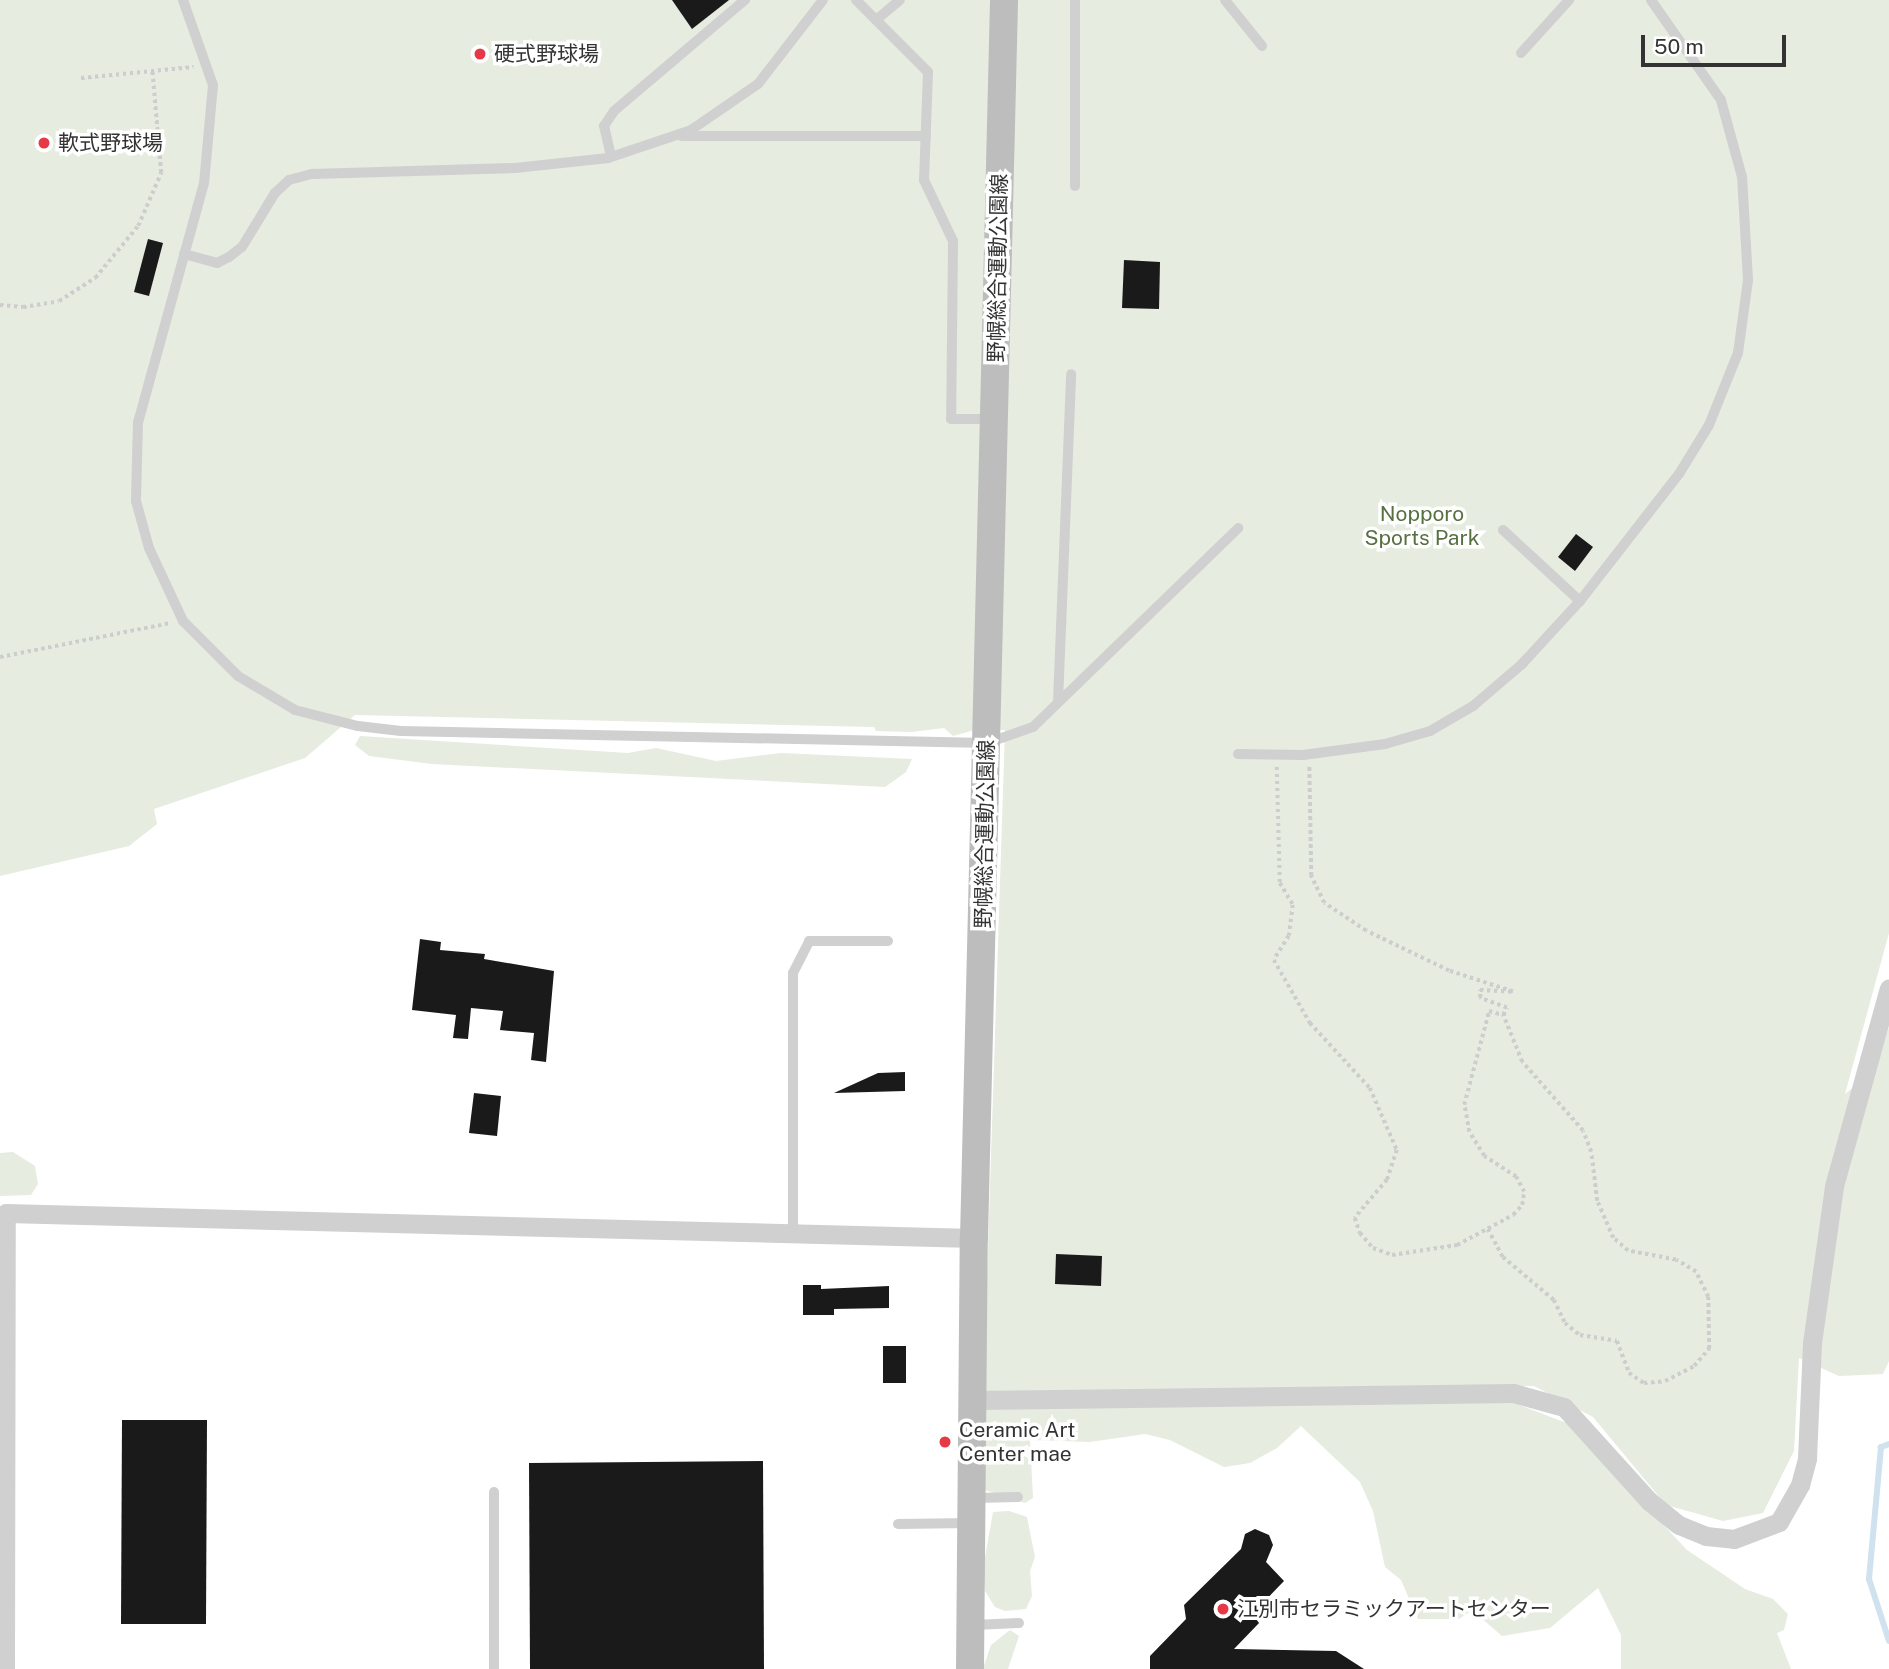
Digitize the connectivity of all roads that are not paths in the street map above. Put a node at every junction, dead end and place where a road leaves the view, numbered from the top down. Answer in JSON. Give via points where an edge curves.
{"nodes":[{"id":1,"x":183,"y":0,"type":"edge"},
{"id":2,"x":745,"y":0,"type":"edge"},
{"id":3,"x":823,"y":0,"type":"edge"},
{"id":4,"x":856,"y":0,"type":"edge"},
{"id":5,"x":900,"y":0,"type":"edge"},
{"id":6,"x":1004,"y":0,"type":"edge"},
{"id":7,"x":1075,"y":0,"type":"edge"},
{"id":8,"x":1225,"y":0,"type":"edge"},
{"id":9,"x":1569,"y":0,"type":"edge"},
{"id":10,"x":1651,"y":0,"type":"edge"},
{"id":11,"x":876,"y":20,"type":"junction"},
{"id":12,"x":1262,"y":46,"type":"dead end"},
{"id":13,"x":1521,"y":53,"type":"dead end"},
{"id":14,"x":672,"y":136,"type":"junction"},
{"id":15,"x":926,"y":136,"type":"junction"},
{"id":16,"x":611,"y":156,"type":"junction"},
{"id":17,"x":1075,"y":186,"type":"dead end"},
{"id":18,"x":184,"y":254,"type":"junction"},
{"id":19,"x":1071,"y":374,"type":"dead end"},
{"id":20,"x":995,"y":419,"type":"junction"},
{"id":21,"x":1238,"y":528,"type":"dead end"},
{"id":22,"x":1503,"y":530,"type":"dead end"},
{"id":23,"x":1580,"y":601,"type":"junction"},
{"id":24,"x":1058,"y":702,"type":"junction"},
{"id":25,"x":987,"y":743,"type":"junction"},
{"id":26,"x":1238,"y":754,"type":"dead end"},
{"id":27,"x":888,"y":941,"type":"dead end"},
{"id":28,"x":1889,"y":988,"type":"edge"},
{"id":29,"x":793,"y":1234,"type":"junction"},
{"id":30,"x":974,"y":1238,"type":"junction"},
{"id":31,"x":973,"y":1400,"type":"junction"},
{"id":32,"x":494,"y":1492,"type":"dead end"},
{"id":33,"x":1018,"y":1497,"type":"dead end"},
{"id":34,"x":971,"y":1511,"type":"junction"},
{"id":35,"x":898,"y":1524,"type":"dead end"},
{"id":36,"x":1019,"y":1623,"type":"dead end"},
{"id":37,"x":970,"y":1625,"type":"junction"},
{"id":38,"x":5,"y":1669,"type":"edge"},
{"id":39,"x":494,"y":1669,"type":"edge"},
{"id":40,"x":970,"y":1669,"type":"edge"}],
"edges":[{"from":1,"to":18,"type":"lane","via":[[213,85],[204,183]]},
{"from":2,"to":16,"type":"lane","via":[[614,111],[604,126]]},
{"from":3,"to":14,"type":"lane","via":[[758,84],[691,130]]},
{"from":4,"to":11,"type":"lane"},
{"from":5,"to":11,"type":"lane"},
{"from":6,"to":20,"type":"main road","name":"野幌総合運動公園線"},
{"from":7,"to":17,"type":"lane"},
{"from":8,"to":12,"type":"lane"},
{"from":9,"to":13,"type":"lane"},
{"from":10,"to":23,"type":"lane","via":[[1721,100],[1742,177],[1748,280],[1738,353],[1709,425],[1679,474]]},
{"from":11,"to":15,"type":"lane","via":[[928,72]]},
{"from":14,"to":15,"type":"lane"},
{"from":14,"to":16,"type":"lane"},
{"from":15,"to":20,"type":"lane","via":[[924,180],[953,241],[951,419]]},
{"from":16,"to":18,"type":"lane","via":[[515,168],[312,174],[289,180],[275,193],[242,247],[229,257],[217,263]]},
{"from":18,"to":25,"type":"lane","via":[[138,422],[134,483],[149,548],[183,621],[237,676],[269,696],[295,710],[358,726]]},
{"from":19,"to":24,"type":"lane"},
{"from":20,"to":25,"type":"main road","name":"野幌総合運動公園線"},
{"from":21,"to":24,"type":"lane"},
{"from":22,"to":23,"type":"lane"},
{"from":23,"to":26,"type":"lane","via":[[1522,664],[1473,706],[1430,731],[1385,744],[1308,754]]},
{"from":24,"to":25,"type":"lane","via":[[1033,726]]},
{"from":25,"to":30,"type":"main road","name":"野幌総合運動公園線"},
{"from":27,"to":29,"type":"lane","via":[[809,941],[793,973]]},
{"from":28,"to":31,"type":"street","via":[[1834,1186],[1812,1343],[1807,1458],[1800,1485],[1779,1522],[1734,1539],[1706,1536],[1679,1525],[1649,1501],[1564,1407],[1513,1393]]},
{"from":29,"to":30,"type":"street"},
{"from":29,"to":38,"type":"street","via":[[6,1213]]},
{"from":30,"to":31,"type":"main road","name":"野幌総合運動公園線"},
{"from":31,"to":34,"type":"main road","name":"野幌総合運動公園線"},
{"from":32,"to":39,"type":"lane"},
{"from":33,"to":34,"type":"lane"},
{"from":34,"to":35,"type":"lane"},
{"from":34,"to":37,"type":"main road","name":"野幌総合運動公園線"},
{"from":36,"to":37,"type":"lane"},
{"from":37,"to":40,"type":"main road","name":"野幌総合運動公園線"}]}
